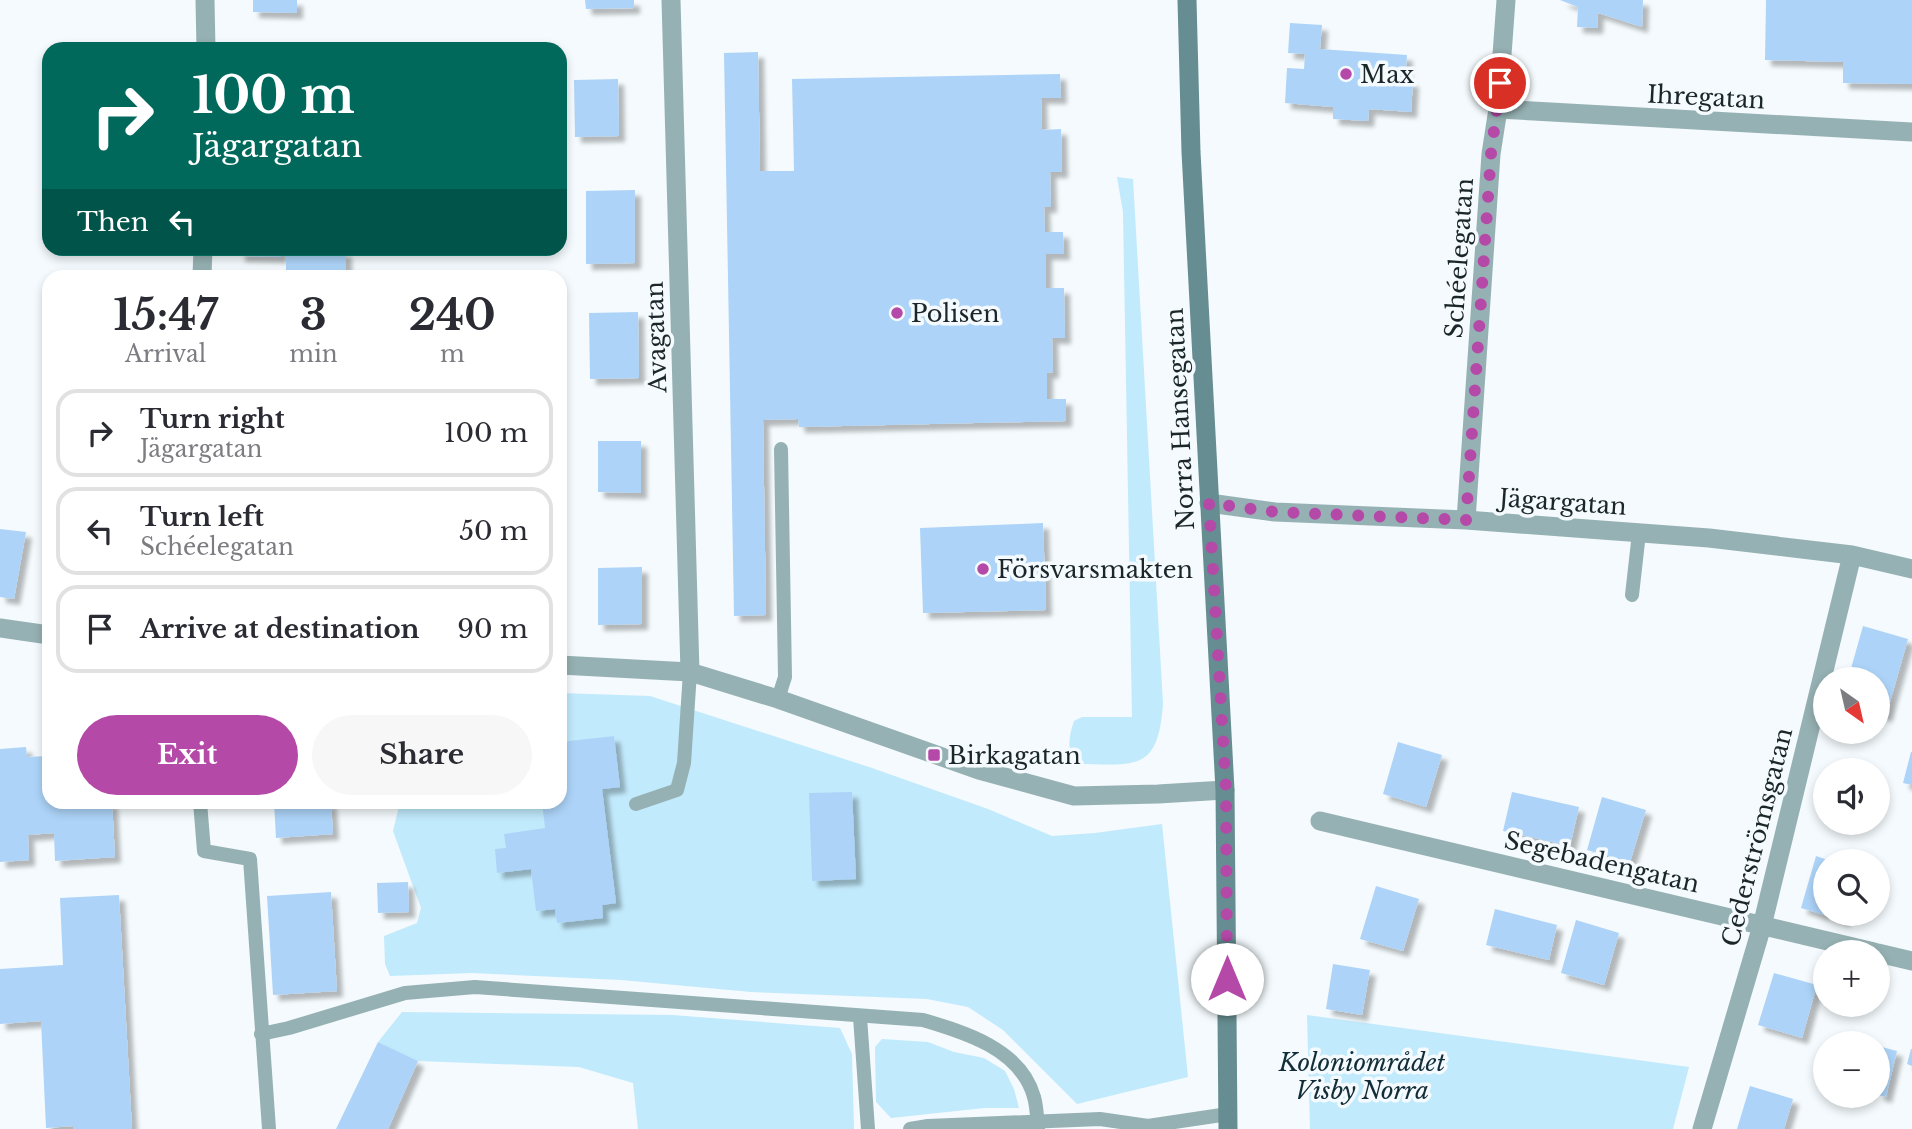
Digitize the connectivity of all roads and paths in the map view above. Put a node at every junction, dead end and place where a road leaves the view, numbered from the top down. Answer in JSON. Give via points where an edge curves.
{"nodes":[{"id":1,"x":205,"y":0,"type":"edge"},
{"id":2,"x":671,"y":0,"type":"edge"},
{"id":3,"x":1187,"y":0,"type":"edge"},
{"id":4,"x":1506,"y":0,"type":"edge"},
{"id":5,"x":206,"y":42,"type":"edge"},
{"id":6,"x":1498,"y":108,"type":"junction"},
{"id":7,"x":1912,"y":132,"type":"edge"},
{"id":8,"x":781,"y":449,"type":"dead end"},
{"id":9,"x":1209,"y":503,"type":"junction"},
{"id":10,"x":1466,"y":520,"type":"junction"},
{"id":11,"x":1639,"y":533,"type":"junction"},
{"id":12,"x":1852,"y":555,"type":"junction"},
{"id":13,"x":1912,"y":569,"type":"edge"},
{"id":14,"x":1632,"y":595,"type":"dead end"},
{"id":15,"x":0,"y":628,"type":"edge"},
{"id":16,"x":42,"y":634,"type":"edge"},
{"id":17,"x":567,"y":665,"type":"edge"},
{"id":18,"x":690,"y":672,"type":"junction"},
{"id":19,"x":778,"y":699,"type":"junction"},
{"id":20,"x":1226,"y":790,"type":"junction"},
{"id":21,"x":636,"y":804,"type":"dead end"},
{"id":22,"x":201,"y":809,"type":"edge"},
{"id":23,"x":1320,"y":821,"type":"dead end"},
{"id":24,"x":1762,"y":926,"type":"junction"},
{"id":25,"x":1823,"y":940,"type":"edge"},
{"id":26,"x":1890,"y":956,"type":"edge"},
{"id":27,"x":1912,"y":961,"type":"edge"},
{"id":28,"x":860,"y":1017,"type":"junction"},
{"id":29,"x":261,"y":1034,"type":"junction"},
{"id":30,"x":1228,"y":1121,"type":"edge"},
{"id":31,"x":1038,"y":1125,"type":"edge"},
{"id":32,"x":269,"y":1129,"type":"edge"},
{"id":33,"x":869,"y":1129,"type":"edge"},
{"id":34,"x":909,"y":1129,"type":"edge"},
{"id":35,"x":1702,"y":1129,"type":"edge"}],
"edges":[{"from":1,"to":5,"type":"street"},
{"from":2,"to":18,"type":"street","name":"Avagatan"},
{"from":3,"to":9,"type":"main road","name":"Norra Hansegatan"},
{"from":4,"to":6,"type":"street","name":"Schéelegatan"},
{"from":6,"to":7,"type":"street","name":"Ihregatan"},
{"from":6,"to":10,"type":"street","name":"Schéelegatan"},
{"from":8,"to":19,"type":"lane","via":[[785,677]]},
{"from":9,"to":10,"type":"street","name":"Jägargatan","via":[[1275,512]]},
{"from":9,"to":20,"type":"main road","name":"Norra Hansegatan"},
{"from":10,"to":11,"type":"street","name":"Jägargatan"},
{"from":11,"to":12,"type":"street","name":"Jägargatan"},
{"from":11,"to":14,"type":"lane"},
{"from":12,"to":13,"type":"street","name":"Jägargatan"},
{"from":12,"to":24,"type":"street","name":"Cederströmsgatan"},
{"from":15,"to":16,"type":"street"},
{"from":17,"to":18,"type":"street"},
{"from":18,"to":19,"type":"street"},
{"from":18,"to":21,"type":"lane","via":[[684,763],[677,790]]},
{"from":19,"to":20,"type":"street","via":[[979,770],[1074,796]]},
{"from":20,"to":30,"type":"main road","name":"Norra Hansegatan"},
{"from":22,"to":29,"type":"lane","via":[[204,851],[250,859]]},
{"from":23,"to":24,"type":"street","name":"Segebadengatan"},
{"from":24,"to":25,"type":"street","name":"Segebadengatan"},
{"from":24,"to":35,"type":"street","name":"Cederströmsgatan"},
{"from":26,"to":27,"type":"street","name":"Segebadengatan"},
{"from":28,"to":29,"type":"lane","via":[[475,987],[405,993]]},
{"from":28,"to":31,"type":"lane","via":[[923,1020],[983,1042],[1027,1078]]},
{"from":28,"to":33,"type":"lane"},
{"from":29,"to":32,"type":"lane"},
{"from":30,"to":31,"type":"lane","via":[[1149,1126],[1100,1119]]},
{"from":31,"to":34,"type":"lane"}]}
